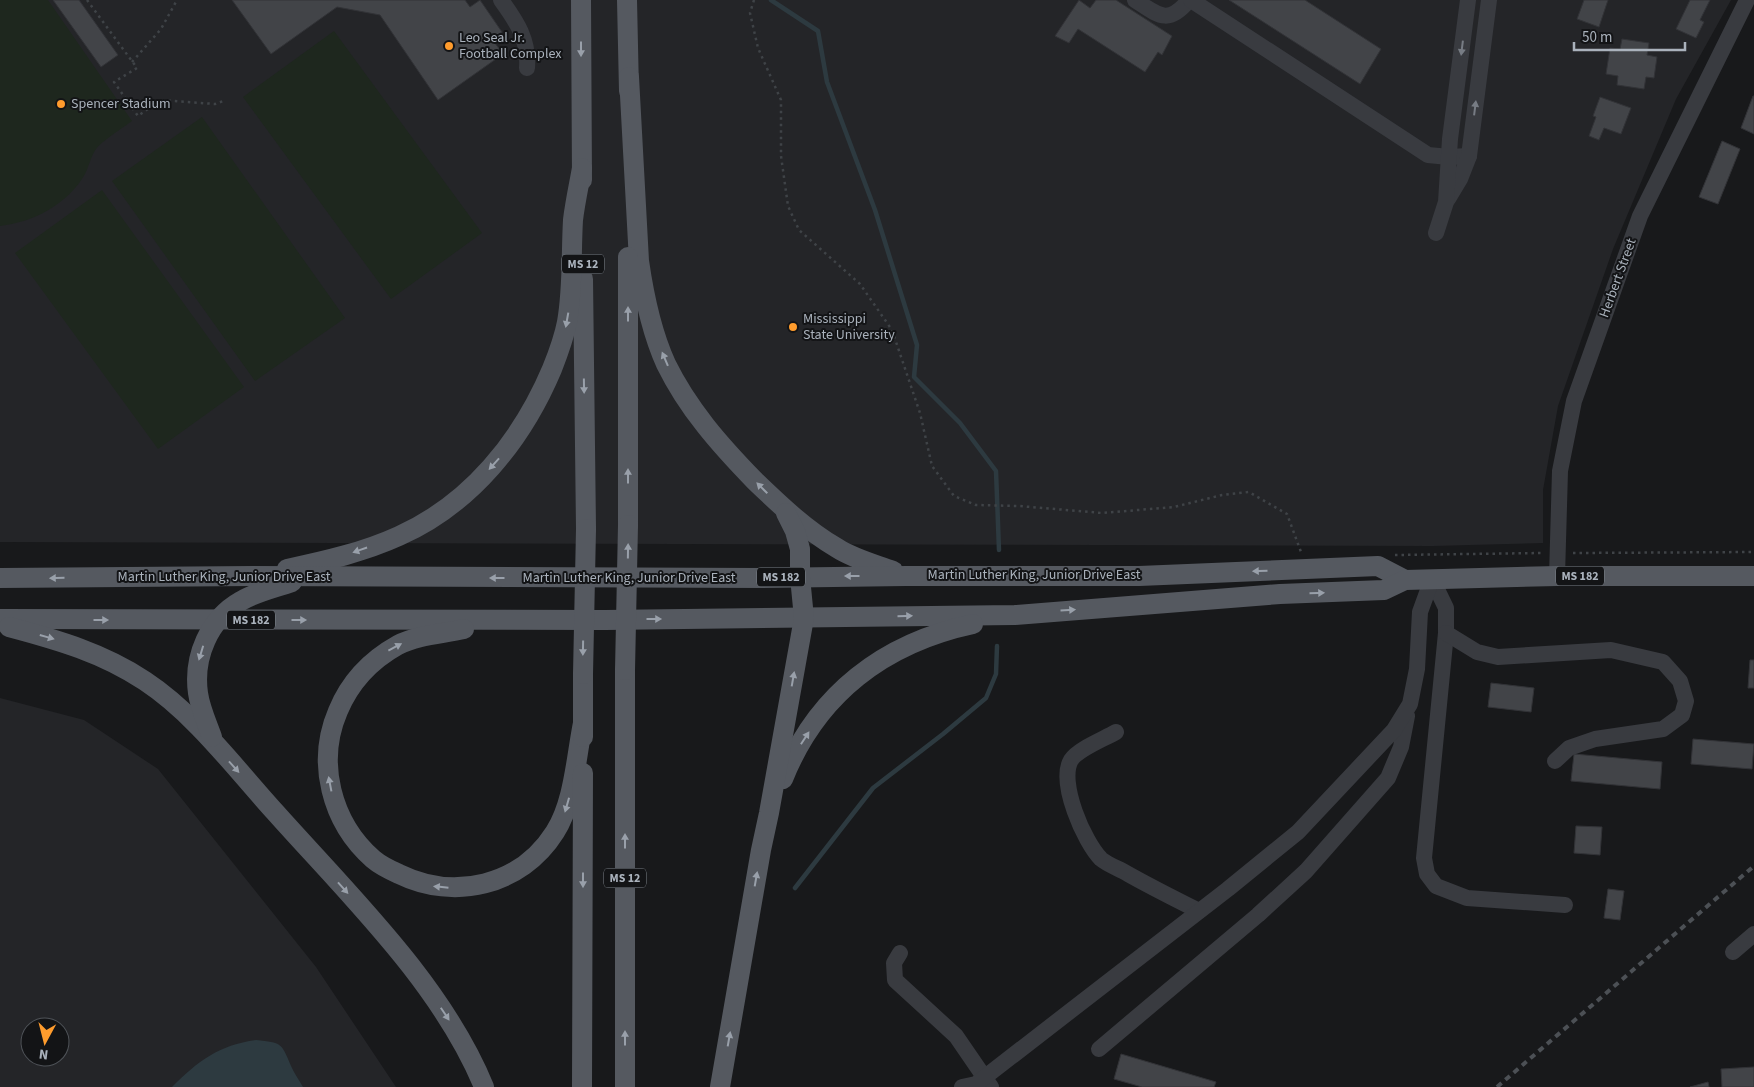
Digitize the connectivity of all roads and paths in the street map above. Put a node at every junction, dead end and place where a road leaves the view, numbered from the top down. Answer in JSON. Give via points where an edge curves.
{"nodes":[{"id":1,"x":87,"y":0,"type":"edge"},
{"id":2,"x":177,"y":0,"type":"edge"},
{"id":3,"x":501,"y":0,"type":"edge"},
{"id":4,"x":581,"y":0,"type":"edge"},
{"id":5,"x":627,"y":0,"type":"edge"},
{"id":6,"x":754,"y":0,"type":"edge"},
{"id":7,"x":1135,"y":0,"type":"edge"},
{"id":8,"x":1190,"y":0,"type":"edge"},
{"id":9,"x":1468,"y":0,"type":"edge"},
{"id":10,"x":1489,"y":0,"type":"edge"},
{"id":11,"x":1747,"y":0,"type":"edge"},
{"id":12,"x":132,"y":62,"type":"junction"},
{"id":13,"x":527,"y":68,"type":"dead end"},
{"id":14,"x":629,"y":77,"type":"junction"},
{"id":15,"x":226,"y":100,"type":"dead end"},
{"id":16,"x":1469,"y":156,"type":"junction"},
{"id":17,"x":1449,"y":158,"type":"junction"},
{"id":18,"x":582,"y":168,"type":"junction"},
{"id":19,"x":1446,"y":202,"type":"junction"},
{"id":20,"x":1436,"y":233,"type":"dead end"},
{"id":21,"x":782,"y":508,"type":"junction"},
{"id":22,"x":1754,"y":552,"type":"edge"},
{"id":23,"x":1557,"y":553,"type":"junction"},
{"id":24,"x":1391,"y":556,"type":"dead end"},
{"id":25,"x":1303,"y":557,"type":"dead end"},
{"id":26,"x":253,"y":576,"type":"junction"},
{"id":27,"x":906,"y":576,"type":"junction"},
{"id":28,"x":1557,"y":576,"type":"junction"},
{"id":29,"x":1754,"y":576,"type":"edge"},
{"id":30,"x":305,"y":577,"type":"junction"},
{"id":31,"x":800,"y":577,"type":"junction"},
{"id":32,"x":0,"y":578,"type":"edge"},
{"id":33,"x":1432,"y":579,"type":"junction"},
{"id":34,"x":1405,"y":580,"type":"junction"},
{"id":35,"x":1015,"y":614,"type":"junction"},
{"id":36,"x":804,"y":618,"type":"junction"},
{"id":37,"x":0,"y":619,"type":"edge"},
{"id":38,"x":218,"y":620,"type":"junction"},
{"id":39,"x":503,"y":620,"type":"junction"},
{"id":40,"x":0,"y":624,"type":"edge"},
{"id":41,"x":1446,"y":633,"type":"junction"},
{"id":42,"x":1410,"y":704,"type":"junction"},
{"id":43,"x":583,"y":723,"type":"junction"},
{"id":44,"x":1116,"y":732,"type":"dead end"},
{"id":45,"x":214,"y":745,"type":"junction"},
{"id":46,"x":1555,"y":761,"type":"dead end"},
{"id":47,"x":769,"y":813,"type":"junction"},
{"id":48,"x":1565,"y":905,"type":"dead end"},
{"id":49,"x":1200,"y":911,"type":"junction"},
{"id":50,"x":1754,"y":934,"type":"edge"},
{"id":51,"x":1733,"y":952,"type":"dead end"},
{"id":52,"x":900,"y":953,"type":"dead end"},
{"id":53,"x":1099,"y":1049,"type":"dead end"},
{"id":54,"x":988,"y":1082,"type":"edge"},
{"id":55,"x":484,"y":1087,"type":"edge"},
{"id":56,"x":582,"y":1087,"type":"edge"},
{"id":57,"x":625,"y":1087,"type":"edge"},
{"id":58,"x":720,"y":1087,"type":"edge"},
{"id":59,"x":962,"y":1087,"type":"edge"}],
"edges":[{"from":1,"to":12,"type":"path"},
{"from":2,"to":12,"type":"path","via":[[161,29]]},
{"from":3,"to":13,"type":"street","via":[[526,44]]},
{"from":4,"to":18,"type":"main road","number":"MS 12","one_way":true},
{"from":5,"to":14,"type":"main road","number":"MS 12"},
{"from":6,"to":25,"type":"path","via":[[750,13],[758,48],[781,100],[781,156],[788,206],[800,230],[860,284],[892,330],[920,413],[932,466],[954,496],[976,505],[1102,513],[1174,507],[1249,492],[1286,514]]},
{"from":7,"to":8,"type":"street","via":[[1157,15],[1166,16],[1179,12]]},
{"from":8,"to":17,"type":"street","via":[[1428,155]]},
{"from":9,"to":17,"type":"street","one_way":true},
{"from":16,"to":10,"type":"street","one_way":true},
{"from":11,"to":23,"type":"street","name":"Herbert Street","via":[[1640,216],[1574,401],[1560,471]]},
{"from":12,"to":15,"type":"path","via":[[137,68],[114,82],[138,116],[160,100],[214,104]]},
{"from":21,"to":14,"type":"main road","one_way":true,"via":[[697,416],[679,389],[657,341],[639,261]]},
{"from":57,"to":14,"type":"main road","number":"MS 12","one_way":true,"bridge":true},
{"from":16,"to":17,"type":"street"},
{"from":16,"to":19,"type":"street"},
{"from":17,"to":19,"type":"street"},
{"from":18,"to":26,"type":"main road","one_way":true,"via":[[574,218],[567,324],[539,399],[514,440],[481,479],[460,497],[400,536],[336,558]]},
{"from":18,"to":43,"type":"main road","number":"MS 12","one_way":true,"bridge":true,"via":[[586,529]]},
{"from":19,"to":20,"type":"street"},
{"from":21,"to":27,"type":"main road","via":[[850,556]]},
{"from":21,"to":31,"type":"main road","via":[[795,531],[800,549]]},
{"from":22,"to":23,"type":"path"},
{"from":23,"to":24,"type":"path"},
{"from":23,"to":28,"type":"street","name":"Herbert Street"},
{"from":26,"to":30,"type":"main road","name":"Martin Luther King, Junior Drive East","number":"MS 182"},
{"from":26,"to":32,"type":"main road","name":"Martin Luther King, Junior Drive East","number":"MS 182","one_way":true},
{"from":27,"to":31,"type":"main road","name":"Martin Luther King, Junior Drive East","number":"MS 182","one_way":true},
{"from":34,"to":27,"type":"main road","name":"Martin Luther King, Junior Drive East","number":"MS 182","one_way":true,"via":[[1378,566],[1139,576]]},
{"from":28,"to":29,"type":"main road","name":"Martin Luther King, Junior Drive East","number":"MS 182"},
{"from":28,"to":33,"type":"main road","name":"Martin Luther King, Junior Drive East","number":"MS 182"},
{"from":31,"to":30,"type":"main road","name":"Martin Luther King, Junior Drive East","number":"MS 182","one_way":true},
{"from":30,"to":38,"type":"main road","via":[[242,600]]},
{"from":31,"to":36,"type":"main road"},
{"from":33,"to":34,"type":"main road","name":"Martin Luther King, Junior Drive East","number":"MS 182"},
{"from":33,"to":41,"type":"street","via":[[1446,608]]},
{"from":33,"to":42,"type":"street","via":[[1420,612],[1417,669]]},
{"from":35,"to":34,"type":"main road","name":"Martin Luther King, Junior Drive East","number":"MS 182","one_way":true,"via":[[1280,594],[1384,590]]},
{"from":36,"to":35,"type":"main road","name":"Martin Luther King, Junior Drive East","number":"MS 182","one_way":true},
{"from":47,"to":35,"type":"main road","one_way":true,"via":[[792,758],[811,727],[831,700],[863,672],[897,650],[944,630]]},
{"from":39,"to":36,"type":"main road","name":"Martin Luther King, Junior Drive East","number":"MS 182","one_way":true},
{"from":47,"to":36,"type":"main road","one_way":true},
{"from":37,"to":38,"type":"main road","name":"Martin Luther King, Junior Drive East","number":"MS 182","one_way":true},
{"from":38,"to":39,"type":"main road","name":"Martin Luther King, Junior Drive East","number":"MS 182","one_way":true},
{"from":38,"to":45,"type":"main road","one_way":true,"via":[[201,651],[197,672],[198,693]]},
{"from":43,"to":39,"type":"main road","one_way":true,"via":[[564,815],[544,847],[514,872],[474,887],[431,886],[391,870],[374,860],[358,844],[334,800],[328,760],[334,720],[352,686],[382,654],[400,644]]},
{"from":40,"to":45,"type":"main road","one_way":true,"via":[[105,658],[145,681],[174,703]]},
{"from":41,"to":46,"type":"street","via":[[1477,652],[1498,657],[1611,650],[1663,662],[1680,681],[1686,701],[1682,714],[1663,729],[1595,739],[1568,748]]},
{"from":41,"to":48,"type":"street","via":[[1424,858],[1427,874],[1436,886],[1467,898]]},
{"from":42,"to":49,"type":"street","via":[[1394,730],[1298,832]]},
{"from":42,"to":53,"type":"street","via":[[1401,747],[1388,778],[1345,828],[1258,915]]},
{"from":43,"to":56,"type":"main road","number":"MS 12","one_way":true},
{"from":44,"to":49,"type":"street","via":[[1083,750],[1071,760],[1066,773],[1072,803],[1085,837],[1102,859]]},
{"from":45,"to":55,"type":"main road","one_way":true,"via":[[424,983],[454,1028]]},
{"from":58,"to":47,"type":"main road","one_way":true},
{"from":49,"to":54,"type":"street"},
{"from":50,"to":51,"type":"street"},
{"from":52,"to":54,"type":"street","via":[[894,963],[896,980],[956,1036]]},
{"from":54,"to":59,"type":"street"}]}
